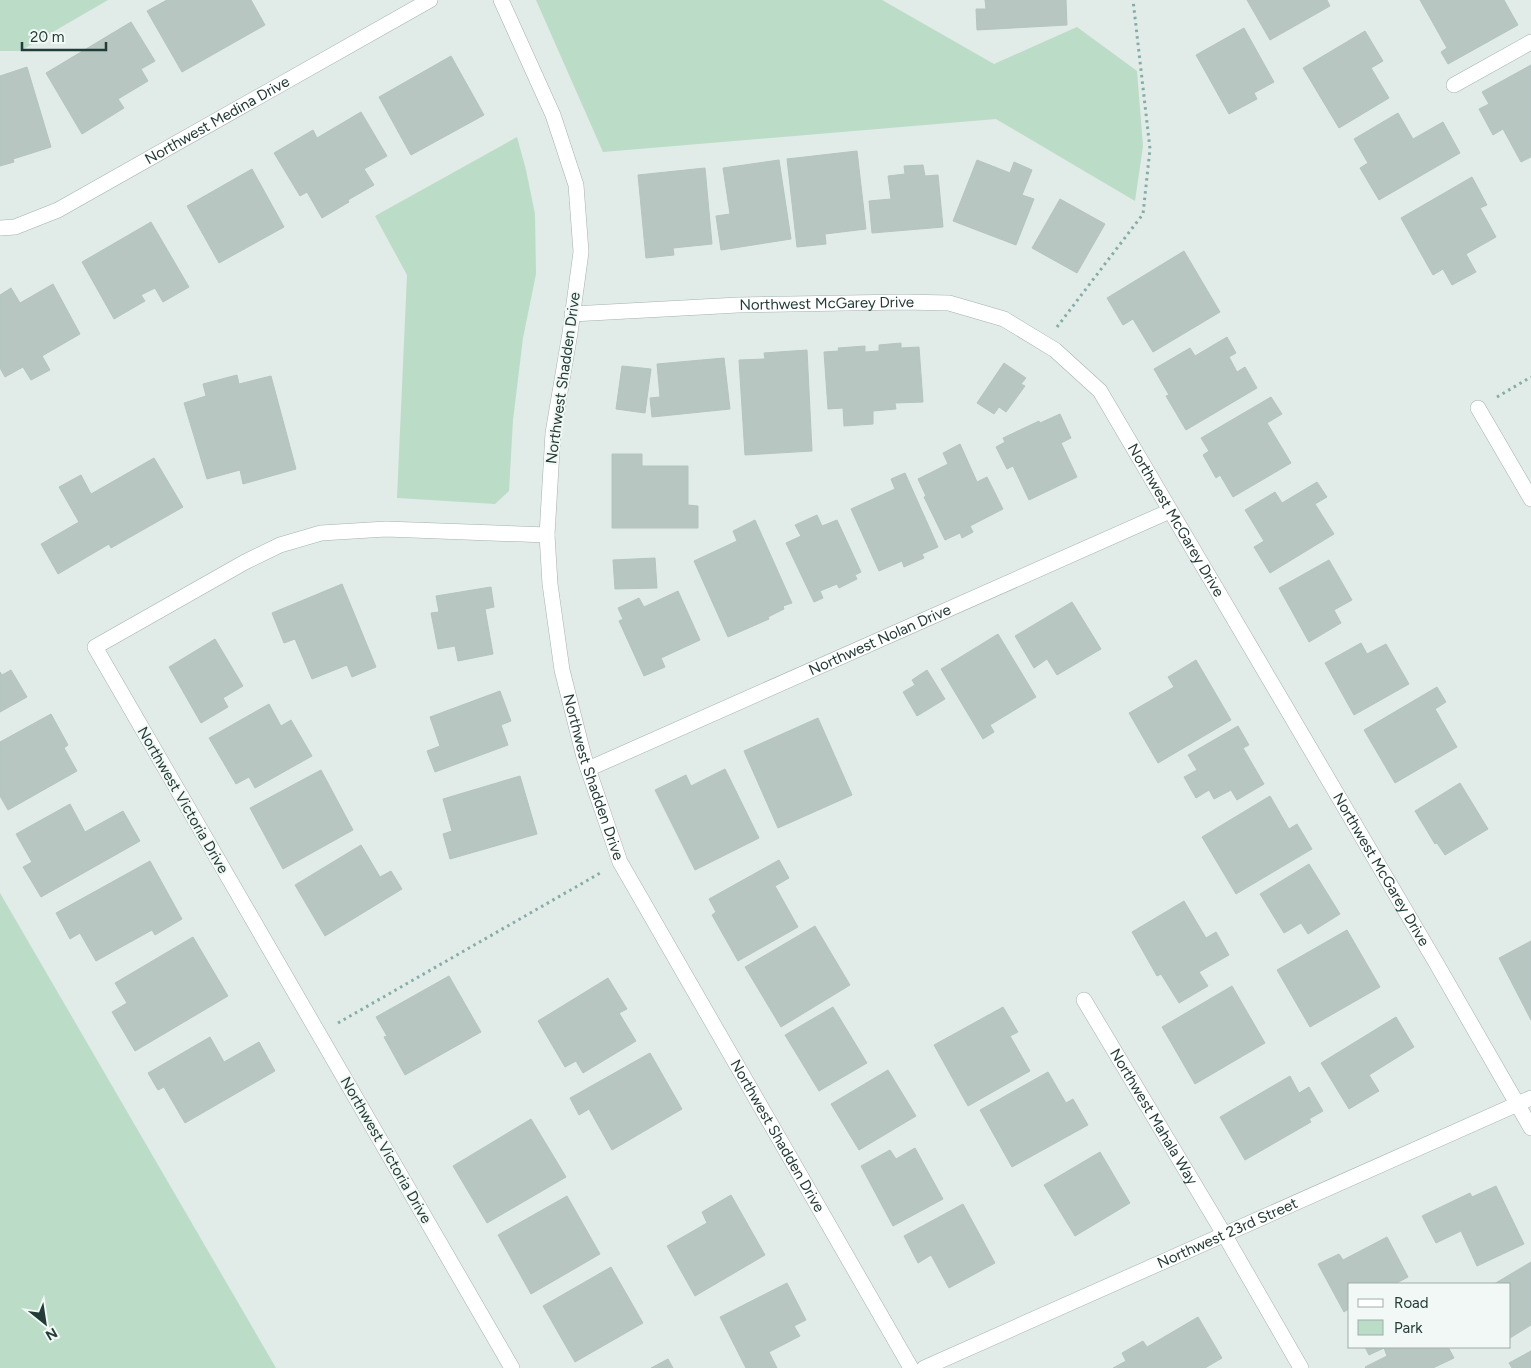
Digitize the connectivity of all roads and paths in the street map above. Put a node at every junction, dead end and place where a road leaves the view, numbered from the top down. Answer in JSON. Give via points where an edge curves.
{"nodes":[{"id":1,"x":430,"y":0,"type":"edge"},
{"id":2,"x":500,"y":0,"type":"edge"},
{"id":3,"x":1133,"y":0,"type":"edge"},
{"id":4,"x":1531,"y":42,"type":"edge"},
{"id":5,"x":1454,"y":85,"type":"dead end"},
{"id":6,"x":0,"y":228,"type":"edge"},
{"id":7,"x":572,"y":314,"type":"junction"},
{"id":8,"x":1045,"y":344,"type":"junction"},
{"id":9,"x":1531,"y":377,"type":"edge"},
{"id":10,"x":1478,"y":408,"type":"joint"},
{"id":11,"x":1531,"y":499,"type":"edge"},
{"id":12,"x":1170,"y":511,"type":"junction"},
{"id":13,"x":547,"y":535,"type":"junction"},
{"id":14,"x":588,"y":769,"type":"junction"},
{"id":15,"x":620,"y":862,"type":"junction"},
{"id":16,"x":1084,"y":1000,"type":"dead end"},
{"id":17,"x":319,"y":1034,"type":"junction"},
{"id":18,"x":1524,"y":1101,"type":"edge"},
{"id":19,"x":1531,"y":1128,"type":"edge"},
{"id":20,"x":1224,"y":1234,"type":"junction"},
{"id":21,"x":512,"y":1368,"type":"edge"},
{"id":22,"x":911,"y":1368,"type":"edge"},
{"id":23,"x":924,"y":1368,"type":"edge"},
{"id":24,"x":1301,"y":1368,"type":"edge"}],
"edges":[{"from":1,"to":6,"type":"street","name":"Northwest Medina Drive","via":[[58,210],[15,227]]},
{"from":2,"to":7,"type":"street","name":"Northwest Shadden Drive","via":[[553,115],[576,185],[581,252]]},
{"from":3,"to":8,"type":"path","via":[[1150,148],[1143,214]]},
{"from":4,"to":5,"type":"street"},
{"from":7,"to":8,"type":"street","name":"Northwest McGarey Drive","via":[[738,305],[949,303],[1004,319]]},
{"from":7,"to":13,"type":"street","name":"Northwest Shadden Drive","via":[[552,432]]},
{"from":8,"to":12,"type":"street","name":"Northwest McGarey Drive","via":[[1100,391]]},
{"from":9,"to":10,"type":"path"},
{"from":10,"to":11,"type":"street"},
{"from":12,"to":14,"type":"street","name":"Northwest Nolan Drive"},
{"from":12,"to":18,"type":"street","name":"Northwest McGarey Drive","via":[[1435,961]]},
{"from":13,"to":14,"type":"street","name":"Northwest Shadden Drive","via":[[562,670]]},
{"from":13,"to":17,"type":"street","name":"Northwest Victoria Drive","via":[[386,529],[321,533],[280,545],[245,562],[95,647]]},
{"from":14,"to":15,"type":"street","name":"Northwest Shadden Drive"},
{"from":15,"to":17,"type":"path"},
{"from":15,"to":22,"type":"street","name":"Northwest Shadden Drive"},
{"from":16,"to":20,"type":"street","name":"Northwest Mahala Way"},
{"from":17,"to":21,"type":"street","name":"Northwest Victoria Drive"},
{"from":18,"to":19,"type":"street","name":"Northwest McGarey Drive"},
{"from":18,"to":20,"type":"street","name":"Northwest 23rd Street"},
{"from":20,"to":23,"type":"street","name":"Northwest 23rd Street"},
{"from":20,"to":24,"type":"street","name":"Northwest Mahala Way"}]}
